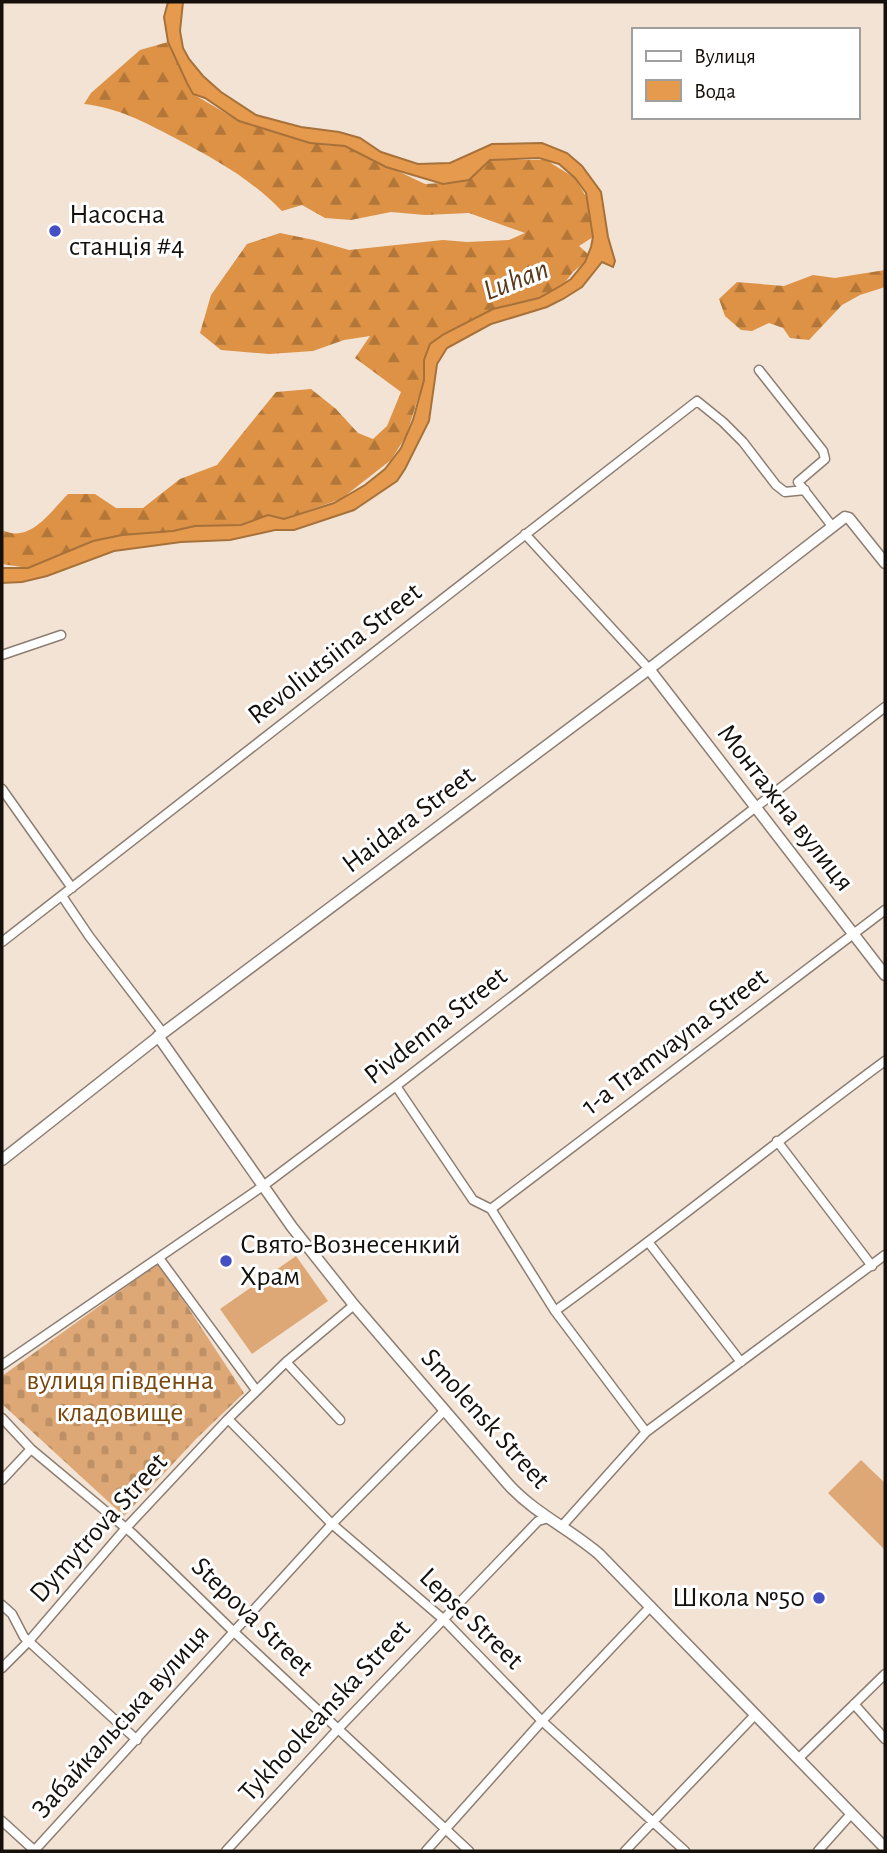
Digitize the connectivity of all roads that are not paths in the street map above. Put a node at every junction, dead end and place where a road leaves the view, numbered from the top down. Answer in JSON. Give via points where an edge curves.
{"nodes":[{"id":1,"x":759,"y":370,"type":"dead end"},
{"id":2,"x":805,"y":490,"type":"junction"},
{"id":3,"x":832,"y":526,"type":"junction"},
{"id":4,"x":525,"y":534,"type":"junction"},
{"id":5,"x":885,"y":564,"type":"edge"},
{"id":6,"x":61,"y":635,"type":"dead end"},
{"id":7,"x":2,"y":656,"type":"edge"},
{"id":8,"x":649,"y":669,"type":"junction"},
{"id":9,"x":885,"y":707,"type":"edge"},
{"id":10,"x":2,"y":789,"type":"edge"},
{"id":11,"x":756,"y":808,"type":"junction"},
{"id":12,"x":72,"y":888,"type":"junction"},
{"id":13,"x":62,"y":896,"type":"junction"},
{"id":14,"x":885,"y":910,"type":"edge"},
{"id":15,"x":854,"y":935,"type":"junction"},
{"id":16,"x":2,"y":942,"type":"edge"},
{"id":17,"x":885,"y":975,"type":"edge"},
{"id":18,"x":160,"y":1034,"type":"junction"},
{"id":19,"x":885,"y":1061,"type":"edge"},
{"id":20,"x":396,"y":1086,"type":"junction"},
{"id":21,"x":777,"y":1141,"type":"junction"},
{"id":22,"x":2,"y":1160,"type":"edge"},
{"id":23,"x":263,"y":1186,"type":"junction"},
{"id":24,"x":491,"y":1209,"type":"junction"},
{"id":25,"x":649,"y":1243,"type":"junction"},
{"id":26,"x":885,"y":1255,"type":"edge"},
{"id":27,"x":159,"y":1258,"type":"junction"},
{"id":28,"x":872,"y":1266,"type":"junction"},
{"id":29,"x":354,"y":1305,"type":"junction"},
{"id":30,"x":555,"y":1311,"type":"junction"},
{"id":31,"x":286,"y":1362,"type":"junction"},
{"id":32,"x":741,"y":1362,"type":"junction"},
{"id":33,"x":2,"y":1365,"type":"edge"},
{"id":34,"x":256,"y":1390,"type":"junction"},
{"id":35,"x":445,"y":1410,"type":"junction"},
{"id":36,"x":2,"y":1418,"type":"edge"},
{"id":37,"x":228,"y":1419,"type":"junction"},
{"id":38,"x":340,"y":1420,"type":"dead end"},
{"id":39,"x":646,"y":1432,"type":"junction"},
{"id":40,"x":31,"y":1449,"type":"junction"},
{"id":41,"x":2,"y":1480,"type":"edge"},
{"id":42,"x":550,"y":1518,"type":"junction"},
{"id":43,"x":332,"y":1524,"type":"junction"},
{"id":44,"x":562,"y":1526,"type":"junction"},
{"id":45,"x":125,"y":1529,"type":"junction"},
{"id":46,"x":2,"y":1605,"type":"edge"},
{"id":47,"x":651,"y":1606,"type":"junction"},
{"id":48,"x":443,"y":1619,"type":"junction"},
{"id":49,"x":234,"y":1632,"type":"junction"},
{"id":50,"x":29,"y":1641,"type":"junction"},
{"id":51,"x":2,"y":1668,"type":"edge"},
{"id":52,"x":885,"y":1674,"type":"edge"},
{"id":53,"x":854,"y":1704,"type":"junction"},
{"id":54,"x":754,"y":1716,"type":"junction"},
{"id":55,"x":542,"y":1721,"type":"junction"},
{"id":56,"x":338,"y":1729,"type":"junction"},
{"id":57,"x":885,"y":1739,"type":"edge"},
{"id":58,"x":137,"y":1740,"type":"junction"},
{"id":59,"x":798,"y":1759,"type":"junction"},
{"id":60,"x":851,"y":1814,"type":"junction"},
{"id":61,"x":2,"y":1821,"type":"edge"},
{"id":62,"x":651,"y":1821,"type":"junction"},
{"id":63,"x":445,"y":1829,"type":"junction"},
{"id":64,"x":885,"y":1848,"type":"edge"},
{"id":65,"x":34,"y":1851,"type":"edge"},
{"id":66,"x":226,"y":1851,"type":"edge"},
{"id":67,"x":426,"y":1851,"type":"edge"},
{"id":68,"x":469,"y":1851,"type":"edge"},
{"id":69,"x":625,"y":1851,"type":"edge"},
{"id":70,"x":685,"y":1851,"type":"edge"},
{"id":71,"x":818,"y":1851,"type":"edge"}],
"edges":[{"from":1,"to":2,"type":"street","via":[[823,451],[825,459],[798,482]]},
{"from":2,"to":3,"type":"street"},
{"from":2,"to":4,"type":"street","name":"Revoliutsiina Street","via":[[785,492],[776,485],[743,442],[697,401]]},
{"from":3,"to":5,"type":"street","name":"Haidara Street","via":[[849,518]]},
{"from":3,"to":8,"type":"street","name":"Haidara Street"},
{"from":4,"to":8,"type":"street"},
{"from":4,"to":12,"type":"street","name":"Revoliutsiina Street"},
{"from":6,"to":7,"type":"street"},
{"from":8,"to":11,"type":"street","name":"Монтажна вулиця"},
{"from":8,"to":18,"type":"street","name":"Haidara Street"},
{"from":9,"to":11,"type":"street","name":"Pivdenna Street"},
{"from":10,"to":12,"type":"street"},
{"from":11,"to":15,"type":"street","name":"Монтажна вулиця"},
{"from":11,"to":20,"type":"street","name":"Pivdenna Street"},
{"from":12,"to":13,"type":"street","name":"Revoliutsiina Street"},
{"from":13,"to":16,"type":"street","name":"Revoliutsiina Street"},
{"from":13,"to":18,"type":"street"},
{"from":14,"to":15,"type":"street","name":"1-a Tramvayna Street"},
{"from":15,"to":17,"type":"street","name":"Монтажна вулиця"},
{"from":15,"to":24,"type":"street","name":"1-a Tramvayna Street"},
{"from":18,"to":22,"type":"street","name":"Haidara Street"},
{"from":18,"to":23,"type":"street","name":"Smolensk Street"},
{"from":19,"to":21,"type":"street"},
{"from":20,"to":23,"type":"street","name":"Pivdenna Street"},
{"from":20,"to":24,"type":"street","via":[[473,1200]]},
{"from":21,"to":25,"type":"street"},
{"from":21,"to":28,"type":"street"},
{"from":23,"to":27,"type":"street","name":"Pivdenna Street"},
{"from":23,"to":29,"type":"street","name":"Smolensk Street"},
{"from":24,"to":30,"type":"street"},
{"from":25,"to":30,"type":"street"},
{"from":25,"to":32,"type":"street"},
{"from":26,"to":28,"type":"street"},
{"from":27,"to":33,"type":"street","name":"Pivdenna Street"},
{"from":27,"to":34,"type":"street"},
{"from":28,"to":32,"type":"street"},
{"from":29,"to":31,"type":"street","name":"Dymytrova Street"},
{"from":29,"to":35,"type":"street","name":"Smolensk Street"},
{"from":30,"to":39,"type":"street"},
{"from":31,"to":34,"type":"street","name":"Dymytrova Street"},
{"from":31,"to":38,"type":"street"},
{"from":32,"to":39,"type":"street"},
{"from":34,"to":37,"type":"street","name":"Dymytrova Street"},
{"from":35,"to":42,"type":"street","name":"Smolensk Street","via":[[518,1496]]},
{"from":35,"to":43,"type":"street","name":"Забайкальська вулиця"},
{"from":36,"to":40,"type":"street","name":"Stepova Street"},
{"from":37,"to":43,"type":"street","name":"Lepse Street"},
{"from":37,"to":45,"type":"street","name":"Dymytrova Street"},
{"from":39,"to":44,"type":"street"},
{"from":40,"to":41,"type":"street"},
{"from":40,"to":45,"type":"street","name":"Stepova Street"},
{"from":42,"to":44,"type":"street","name":"Smolensk Street"},
{"from":42,"to":48,"type":"street","name":"Tykhookeanska Street","via":[[538,1521]]},
{"from":43,"to":48,"type":"street","name":"Lepse Street"},
{"from":43,"to":49,"type":"street","name":"Забайкальська вулиця"},
{"from":44,"to":47,"type":"street","name":"Smolensk Street","via":[[599,1554]]},
{"from":45,"to":49,"type":"street","name":"Stepova Street"},
{"from":45,"to":50,"type":"street","name":"Dymytrova Street"},
{"from":46,"to":50,"type":"street"},
{"from":47,"to":54,"type":"street","name":"Smolensk Street"},
{"from":47,"to":55,"type":"street"},
{"from":48,"to":55,"type":"street","name":"Lepse Street"},
{"from":48,"to":56,"type":"street","name":"Tykhookeanska Street"},
{"from":49,"to":56,"type":"street","name":"Stepova Street"},
{"from":49,"to":58,"type":"street","name":"Забайкальська вулиця"},
{"from":50,"to":51,"type":"street","name":"Dymytrova Street"},
{"from":50,"to":58,"type":"street"},
{"from":52,"to":53,"type":"street"},
{"from":53,"to":57,"type":"street"},
{"from":53,"to":59,"type":"street"},
{"from":54,"to":59,"type":"street","name":"Smolensk Street"},
{"from":54,"to":62,"type":"street"},
{"from":55,"to":62,"type":"street","name":"Lepse Street"},
{"from":55,"to":63,"type":"street"},
{"from":56,"to":63,"type":"street","name":"Stepova Street"},
{"from":56,"to":66,"type":"street","name":"Tykhookeanska Street"},
{"from":58,"to":65,"type":"street","name":"Забайкальська вулиця"},
{"from":59,"to":60,"type":"street","name":"Smolensk Street"},
{"from":60,"to":64,"type":"street","name":"Smolensk Street"},
{"from":60,"to":71,"type":"street"},
{"from":61,"to":65,"type":"street"},
{"from":62,"to":69,"type":"street"},
{"from":62,"to":70,"type":"street","name":"Lepse Street"},
{"from":63,"to":67,"type":"street"},
{"from":63,"to":68,"type":"street","name":"Stepova Street"}]}
